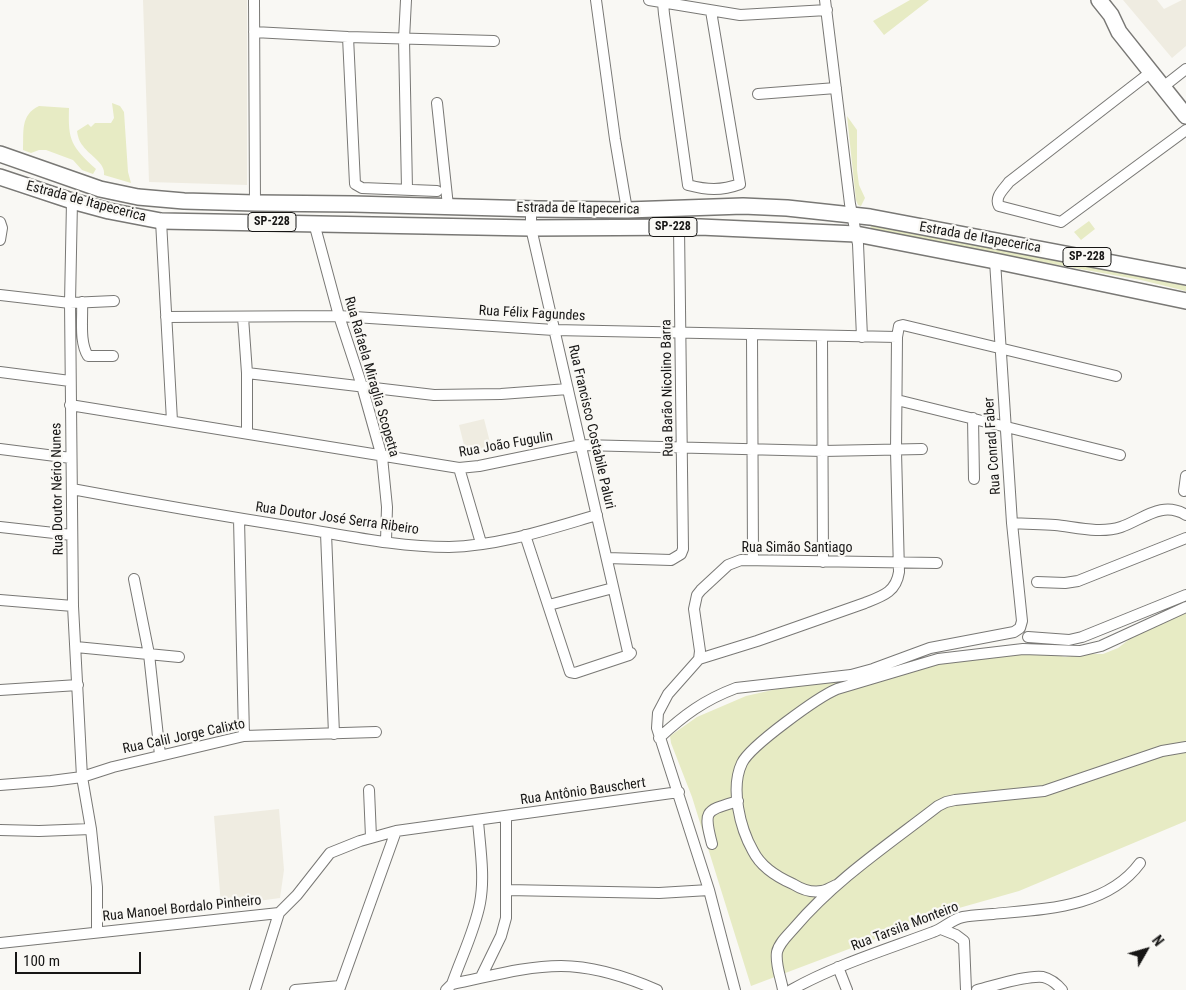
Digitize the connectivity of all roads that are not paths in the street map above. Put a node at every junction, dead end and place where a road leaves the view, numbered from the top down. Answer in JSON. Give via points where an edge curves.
{"nodes":[{"id":1,"x":254,"y":0,"type":"edge"},
{"id":2,"x":406,"y":0,"type":"edge"},
{"id":3,"x":596,"y":0,"type":"edge"},
{"id":4,"x":649,"y":0,"type":"edge"},
{"id":5,"x":1088,"y":0,"type":"edge"},
{"id":6,"x":1099,"y":0,"type":"edge"},
{"id":7,"x":663,"y":2,"type":"junction"},
{"id":8,"x":827,"y":4,"type":"edge"},
{"id":9,"x":711,"y":11,"type":"junction"},
{"id":10,"x":254,"y":32,"type":"junction"},
{"id":11,"x":1120,"y":32,"type":"junction"},
{"id":12,"x":348,"y":37,"type":"junction"},
{"id":13,"x":404,"y":39,"type":"junction"},
{"id":14,"x":494,"y":41,"type":"dead end"},
{"id":15,"x":1186,"y":68,"type":"edge"},
{"id":16,"x":1151,"y":72,"type":"junction"},
{"id":17,"x":1163,"y":87,"type":"junction"},
{"id":18,"x":836,"y":88,"type":"junction"},
{"id":19,"x":758,"y":94,"type":"dead end"},
{"id":20,"x":437,"y":103,"type":"dead end"},
{"id":21,"x":1186,"y":116,"type":"edge"},
{"id":22,"x":1186,"y":130,"type":"edge"},
{"id":23,"x":0,"y":154,"type":"edge"},
{"id":24,"x":0,"y":178,"type":"edge"},
{"id":25,"x":407,"y":189,"type":"junction"},
{"id":26,"x":437,"y":191,"type":"dead end"},
{"id":27,"x":72,"y":201,"type":"junction"},
{"id":28,"x":255,"y":203,"type":"junction"},
{"id":29,"x":448,"y":206,"type":"junction"},
{"id":30,"x":531,"y":209,"type":"junction"},
{"id":31,"x":660,"y":209,"type":"junction"},
{"id":32,"x":627,"y":210,"type":"junction"},
{"id":33,"x":852,"y":214,"type":"junction"},
{"id":34,"x":161,"y":221,"type":"junction"},
{"id":35,"x":0,"y":222,"type":"edge"},
{"id":36,"x":314,"y":223,"type":"junction"},
{"id":37,"x":679,"y":227,"type":"junction"},
{"id":38,"x":531,"y":228,"type":"junction"},
{"id":39,"x":856,"y":234,"type":"junction"},
{"id":40,"x":0,"y":240,"type":"edge"},
{"id":41,"x":995,"y":261,"type":"junction"},
{"id":42,"x":1186,"y":277,"type":"edge"},
{"id":43,"x":0,"y":295,"type":"edge"},
{"id":44,"x":114,"y":301,"type":"dead end"},
{"id":45,"x":1186,"y":301,"type":"edge"},
{"id":46,"x":82,"y":302,"type":"junction"},
{"id":47,"x":70,"y":303,"type":"junction"},
{"id":48,"x":339,"y":316,"type":"junction"},
{"id":49,"x":166,"y":317,"type":"junction"},
{"id":50,"x":243,"y":317,"type":"junction"},
{"id":51,"x":554,"y":330,"type":"junction"},
{"id":52,"x":682,"y":333,"type":"junction"},
{"id":53,"x":752,"y":334,"type":"junction"},
{"id":54,"x":822,"y":336,"type":"junction"},
{"id":55,"x":862,"y":337,"type":"junction"},
{"id":56,"x":897,"y":337,"type":"junction"},
{"id":57,"x":1000,"y":348,"type":"junction"},
{"id":58,"x":113,"y":356,"type":"dead end"},
{"id":59,"x":0,"y":372,"type":"edge"},
{"id":60,"x":247,"y":373,"type":"junction"},
{"id":61,"x":1116,"y":376,"type":"dead end"},
{"id":62,"x":70,"y":381,"type":"junction"},
{"id":63,"x":362,"y":386,"type":"junction"},
{"id":64,"x":568,"y":389,"type":"junction"},
{"id":65,"x":897,"y":400,"type":"junction"},
{"id":66,"x":70,"y":405,"type":"junction"},
{"id":67,"x":973,"y":418,"type":"junction"},
{"id":68,"x":172,"y":421,"type":"junction"},
{"id":69,"x":1005,"y":426,"type":"junction"},
{"id":70,"x":247,"y":433,"type":"junction"},
{"id":71,"x":581,"y":445,"type":"junction"},
{"id":72,"x":683,"y":447,"type":"junction"},
{"id":73,"x":0,"y":449,"type":"edge"},
{"id":74,"x":752,"y":449,"type":"junction"},
{"id":75,"x":922,"y":449,"type":"dead end"},
{"id":76,"x":823,"y":451,"type":"junction"},
{"id":77,"x":896,"y":451,"type":"junction"},
{"id":78,"x":1120,"y":455,"type":"dead end"},
{"id":79,"x":382,"y":457,"type":"junction"},
{"id":80,"x":71,"y":458,"type":"junction"},
{"id":81,"x":459,"y":468,"type":"junction"},
{"id":82,"x":1186,"y":476,"type":"edge"},
{"id":83,"x":974,"y":479,"type":"dead end"},
{"id":84,"x":72,"y":490,"type":"junction"},
{"id":85,"x":1184,"y":491,"type":"dead end"},
{"id":86,"x":597,"y":515,"type":"junction"},
{"id":87,"x":1186,"y":515,"type":"edge"},
{"id":88,"x":239,"y":519,"type":"junction"},
{"id":89,"x":1012,"y":522,"type":"junction"},
{"id":90,"x":0,"y":527,"type":"edge"},
{"id":91,"x":326,"y":533,"type":"junction"},
{"id":92,"x":72,"y":534,"type":"junction"},
{"id":93,"x":525,"y":536,"type":"junction"},
{"id":94,"x":1184,"y":538,"type":"edge"},
{"id":95,"x":386,"y":541,"type":"junction"},
{"id":96,"x":481,"y":543,"type":"junction"},
{"id":97,"x":607,"y":558,"type":"junction"},
{"id":98,"x":753,"y":559,"type":"junction"},
{"id":99,"x":823,"y":562,"type":"junction"},
{"id":100,"x":898,"y":562,"type":"junction"},
{"id":101,"x":937,"y":563,"type":"dead end"},
{"id":102,"x":134,"y":579,"type":"dead end"},
{"id":103,"x":1037,"y":582,"type":"dead end"},
{"id":104,"x":614,"y":588,"type":"junction"},
{"id":105,"x":1186,"y":595,"type":"edge"},
{"id":106,"x":0,"y":600,"type":"edge"},
{"id":107,"x":549,"y":605,"type":"junction"},
{"id":108,"x":73,"y":606,"type":"junction"},
{"id":109,"x":1186,"y":607,"type":"edge"},
{"id":110,"x":1028,"y":637,"type":"dead end"},
{"id":111,"x":76,"y":647,"type":"junction"},
{"id":112,"x":149,"y":654,"type":"junction"},
{"id":113,"x":180,"y":657,"type":"dead end"},
{"id":114,"x":699,"y":659,"type":"junction"},
{"id":115,"x":78,"y":685,"type":"junction"},
{"id":116,"x":0,"y":690,"type":"edge"},
{"id":117,"x":376,"y":732,"type":"dead end"},
{"id":118,"x":658,"y":733,"type":"junction"},
{"id":119,"x":334,"y":734,"type":"junction"},
{"id":120,"x":244,"y":736,"type":"junction"},
{"id":121,"x":1186,"y":747,"type":"edge"},
{"id":122,"x":160,"y":755,"type":"junction"},
{"id":123,"x":82,"y":777,"type":"junction"},
{"id":124,"x":0,"y":785,"type":"edge"},
{"id":125,"x":368,"y":790,"type":"dead end"},
{"id":126,"x":679,"y":792,"type":"junction"},
{"id":127,"x":738,"y":801,"type":"junction"},
{"id":128,"x":506,"y":817,"type":"junction"},
{"id":129,"x":478,"y":821,"type":"junction"},
{"id":130,"x":91,"y":829,"type":"junction"},
{"id":131,"x":0,"y":830,"type":"edge"},
{"id":132,"x":396,"y":832,"type":"junction"},
{"id":133,"x":371,"y":837,"type":"junction"},
{"id":134,"x":712,"y":844,"type":"dead end"},
{"id":135,"x":1140,"y":863,"type":"dead end"},
{"id":136,"x":836,"y":886,"type":"junction"},
{"id":137,"x":507,"y":890,"type":"junction"},
{"id":138,"x":709,"y":890,"type":"junction"},
{"id":139,"x":279,"y":913,"type":"junction"},
{"id":140,"x":941,"y":929,"type":"junction"},
{"id":141,"x":97,"y":932,"type":"junction"},
{"id":142,"x":0,"y":943,"type":"edge"},
{"id":143,"x":838,"y":967,"type":"junction"},
{"id":144,"x":481,"y":976,"type":"junction"},
{"id":145,"x":449,"y":987,"type":"edge"},
{"id":146,"x":339,"y":988,"type":"edge"},
{"id":147,"x":256,"y":990,"type":"edge"},
{"id":148,"x":295,"y":990,"type":"edge"},
{"id":149,"x":657,"y":990,"type":"edge"},
{"id":150,"x":735,"y":990,"type":"edge"},
{"id":151,"x":784,"y":990,"type":"edge"},
{"id":152,"x":791,"y":990,"type":"edge"},
{"id":153,"x":847,"y":990,"type":"edge"},
{"id":154,"x":966,"y":990,"type":"edge"},
{"id":155,"x":977,"y":990,"type":"edge"},
{"id":156,"x":1062,"y":990,"type":"edge"}],
"edges":[{"from":1,"to":10,"type":"street"},
{"from":2,"to":13,"type":"street"},
{"from":3,"to":32,"type":"street"},
{"from":4,"to":7,"type":"street"},
{"from":5,"to":11,"type":"main road"},
{"from":6,"to":11,"type":"main road"},
{"from":7,"to":9,"type":"street"},
{"from":7,"to":9,"type":"street","via":[[688,185],[725,190],[740,184]]},
{"from":8,"to":9,"type":"street","via":[[740,15]]},
{"from":8,"to":18,"type":"street"},
{"from":10,"to":12,"type":"street"},
{"from":10,"to":28,"type":"street"},
{"from":11,"to":16,"type":"main road"},
{"from":12,"to":13,"type":"street"},
{"from":12,"to":25,"type":"street","via":[[355,184],[362,188]]},
{"from":13,"to":14,"type":"street"},
{"from":13,"to":25,"type":"street"},
{"from":15,"to":17,"type":"street"},
{"from":16,"to":17,"type":"main road"},
{"from":16,"to":22,"type":"street","via":[[1009,182],[997,198],[999,206],[1061,222]]},
{"from":17,"to":21,"type":"main road"},
{"from":18,"to":19,"type":"street"},
{"from":18,"to":33,"type":"street"},
{"from":20,"to":29,"type":"street"},
{"from":23,"to":28,"type":"main road","name":"Estrada de Itapecerica","number":"SP-228","via":[[113,192],[138,197]]},
{"from":24,"to":27,"type":"main road","name":"Estrada de Itapecerica","number":"SP-228"},
{"from":25,"to":26,"type":"street"},
{"from":27,"to":34,"type":"main road","name":"Estrada de Itapecerica","number":"SP-228"},
{"from":27,"to":47,"type":"street","name":"Rua Doutor Nério Nunes"},
{"from":28,"to":29,"type":"main road","name":"Estrada de Itapecerica","number":"SP-228"},
{"from":29,"to":30,"type":"main road","name":"Estrada de Itapecerica","number":"SP-228"},
{"from":30,"to":32,"type":"main road","name":"Estrada de Itapecerica","number":"SP-228"},
{"from":30,"to":38,"type":"street","name":"Rua Francisco Costabile Paluri"},
{"from":31,"to":32,"type":"main road","name":"Estrada de Itapecerica","number":"SP-228"},
{"from":31,"to":33,"type":"main road","name":"Estrada de Itapecerica","number":"SP-228","via":[[743,206]]},
{"from":31,"to":38,"type":"main road","via":[[611,217],[554,216],[539,221]]},
{"from":33,"to":39,"type":"street"},
{"from":33,"to":42,"type":"main road","name":"Estrada de Itapecerica","number":"SP-228"},
{"from":34,"to":36,"type":"main road","name":"Estrada de Itapecerica","number":"SP-228"},
{"from":34,"to":49,"type":"street"},
{"from":35,"to":40,"type":"street"},
{"from":36,"to":38,"type":"main road","name":"Estrada de Itapecerica","number":"SP-228"},
{"from":36,"to":48,"type":"street","name":"Rua Rafaela Miraglia Scopetta"},
{"from":37,"to":38,"type":"main road","name":"Estrada de Itapecerica","number":"SP-228"},
{"from":37,"to":39,"type":"main road","name":"Estrada de Itapecerica","number":"SP-228"},
{"from":37,"to":52,"type":"street","name":"Rua Barão Nicolino Barra"},
{"from":38,"to":51,"type":"street","name":"Rua Francisco Costabile Paluri"},
{"from":39,"to":41,"type":"main road","name":"Estrada de Itapecerica","number":"SP-228"},
{"from":39,"to":55,"type":"street"},
{"from":41,"to":45,"type":"main road","name":"Estrada de Itapecerica","number":"SP-228"},
{"from":41,"to":57,"type":"street","name":"Rua Conrad Faber"},
{"from":43,"to":47,"type":"street"},
{"from":44,"to":46,"type":"street"},
{"from":46,"to":47,"type":"street"},
{"from":46,"to":58,"type":"street","via":[[85,353],[92,357]]},
{"from":47,"to":62,"type":"street","name":"Rua Doutor Nério Nunes"},
{"from":48,"to":50,"type":"street","name":"Rua Félix Fagundes"},
{"from":48,"to":51,"type":"street","name":"Rua Félix Fagundes"},
{"from":48,"to":63,"type":"street","name":"Rua Rafaela Miraglia Scopetta"},
{"from":49,"to":50,"type":"street","name":"Rua Félix Fagundes"},
{"from":49,"to":68,"type":"street"},
{"from":50,"to":60,"type":"street"},
{"from":51,"to":52,"type":"street","name":"Rua Félix Fagundes"},
{"from":51,"to":64,"type":"street","name":"Rua Francisco Costabile Paluri"},
{"from":52,"to":53,"type":"street","name":"Rua Félix Fagundes"},
{"from":52,"to":72,"type":"street","name":"Rua Barão Nicolino Barra"},
{"from":53,"to":54,"type":"street","name":"Rua Félix Fagundes"},
{"from":53,"to":74,"type":"street"},
{"from":54,"to":55,"type":"street","name":"Rua Félix Fagundes"},
{"from":54,"to":76,"type":"street"},
{"from":55,"to":56,"type":"street","name":"Rua Félix Fagundes"},
{"from":56,"to":57,"type":"street","via":[[898,328],[903,325]]},
{"from":56,"to":65,"type":"street"},
{"from":57,"to":61,"type":"street"},
{"from":57,"to":69,"type":"street","name":"Rua Conrad Faber"},
{"from":59,"to":62,"type":"street"},
{"from":60,"to":63,"type":"street"},
{"from":60,"to":70,"type":"street"},
{"from":62,"to":66,"type":"street","name":"Rua Doutor Nério Nunes"},
{"from":63,"to":64,"type":"street","via":[[456,396]]},
{"from":63,"to":79,"type":"street","name":"Rua Rafaela Miraglia Scopetta"},
{"from":64,"to":71,"type":"street","name":"Rua Francisco Costabile Paluri"},
{"from":65,"to":67,"type":"street"},
{"from":65,"to":77,"type":"street"},
{"from":66,"to":68,"type":"street","name":"Rua João Fugulin"},
{"from":66,"to":80,"type":"street","name":"Rua Doutor Nério Nunes"},
{"from":67,"to":69,"type":"street"},
{"from":67,"to":83,"type":"street"},
{"from":68,"to":70,"type":"street","name":"Rua João Fugulin"},
{"from":69,"to":78,"type":"street"},
{"from":69,"to":89,"type":"street","name":"Rua Conrad Faber"},
{"from":70,"to":79,"type":"street","name":"Rua João Fugulin"},
{"from":71,"to":72,"type":"street","name":"Rua João Fugulin"},
{"from":71,"to":81,"type":"street","name":"Rua João Fugulin"},
{"from":71,"to":86,"type":"street","name":"Rua Francisco Costabile Paluri"},
{"from":72,"to":74,"type":"street","name":"Rua João Fugulin"},
{"from":72,"to":97,"type":"street","name":"Rua Barão Nicolino Barra","via":[[681,554],[671,560]]},
{"from":73,"to":80,"type":"street"},
{"from":74,"to":76,"type":"street","name":"Rua João Fugulin"},
{"from":74,"to":98,"type":"street"},
{"from":75,"to":77,"type":"street","name":"Rua João Fugulin"},
{"from":76,"to":77,"type":"street","name":"Rua João Fugulin"},
{"from":76,"to":99,"type":"street"},
{"from":77,"to":100,"type":"street"},
{"from":79,"to":81,"type":"street","name":"Rua João Fugulin"},
{"from":79,"to":95,"type":"street","name":"Rua Rafaela Miraglia Scopetta","via":[[387,507]]},
{"from":80,"to":84,"type":"street","name":"Rua Doutor Nério Nunes"},
{"from":81,"to":96,"type":"street"},
{"from":82,"to":85,"type":"street"},
{"from":84,"to":88,"type":"street","name":"Rua Doutor José Serra Ribeiro"},
{"from":84,"to":92,"type":"street","name":"Rua Doutor Nério Nunes"},
{"from":86,"to":93,"type":"street","name":"Rua Doutor José Serra Ribeiro"},
{"from":86,"to":97,"type":"street","name":"Rua Francisco Costabile Paluri"},
{"from":87,"to":89,"type":"street","via":[[1175,510],[1162,510],[1120,528],[1100,530]]},
{"from":88,"to":91,"type":"street","name":"Rua Doutor José Serra Ribeiro"},
{"from":88,"to":120,"type":"street"},
{"from":89,"to":118,"type":"street","name":"Rua Conrad Faber","via":[[1022,621],[1014,632],[930,648],[851,675],[736,688],[701,704]]},
{"from":90,"to":92,"type":"street"},
{"from":91,"to":95,"type":"street","name":"Rua Doutor José Serra Ribeiro"},
{"from":91,"to":119,"type":"street"},
{"from":92,"to":108,"type":"street","name":"Rua Doutor Nério Nunes"},
{"from":93,"to":96,"type":"street","name":"Rua Doutor José Serra Ribeiro"},
{"from":93,"to":107,"type":"street"},
{"from":94,"to":103,"type":"street","via":[[1078,580]]},
{"from":95,"to":96,"type":"street","name":"Rua Doutor José Serra Ribeiro","via":[[444,546]]},
{"from":97,"to":104,"type":"street","name":"Rua Francisco Costabile Paluri"},
{"from":98,"to":99,"type":"street","name":"Rua Simão Santiago"},
{"from":98,"to":114,"type":"street","name":"Rua Simão Santiago","via":[[728,565],[697,595],[694,609]]},
{"from":99,"to":100,"type":"street","name":"Rua Simão Santiago"},
{"from":100,"to":101,"type":"street","name":"Rua Simão Santiago"},
{"from":100,"to":114,"type":"street","via":[[898,579],[894,588],[876,599]]},
{"from":102,"to":112,"type":"street"},
{"from":104,"to":107,"type":"street"},
{"from":104,"to":107,"type":"street","name":"Rua Francisco Costabile Paluri","via":[[628,652],[631,653],[575,673],[568,669]]},
{"from":105,"to":110,"type":"street","via":[[1082,638]]},
{"from":106,"to":108,"type":"street"},
{"from":108,"to":111,"type":"street","name":"Rua Doutor Nério Nunes"},
{"from":109,"to":127,"type":"street","via":[[1101,646],[1080,651],[1023,648],[938,659],[837,688],[824,694],[742,762],[738,772]]},
{"from":111,"to":112,"type":"street"},
{"from":111,"to":115,"type":"street","name":"Rua Doutor Nério Nunes"},
{"from":112,"to":113,"type":"street"},
{"from":112,"to":122,"type":"street"},
{"from":114,"to":118,"type":"street","via":[[668,694],[658,713]]},
{"from":115,"to":116,"type":"street"},
{"from":115,"to":123,"type":"street","name":"Rua Doutor Nério Nunes"},
{"from":117,"to":119,"type":"street","name":"Rua Calil Jorge Calixto"},
{"from":118,"to":126,"type":"street"},
{"from":119,"to":120,"type":"street","name":"Rua Calil Jorge Calixto"},
{"from":120,"to":122,"type":"street","name":"Rua Calil Jorge Calixto"},
{"from":121,"to":136,"type":"street","via":[[1162,751],[1044,791],[946,802]]},
{"from":122,"to":123,"type":"street","name":"Rua Calil Jorge Calixto"},
{"from":123,"to":124,"type":"street","name":"Rua Calil Jorge Calixto"},
{"from":123,"to":130,"type":"street","name":"Rua Doutor Nério Nunes"},
{"from":125,"to":133,"type":"street"},
{"from":126,"to":128,"type":"street","name":"Rua Antônio Bauschert"},
{"from":126,"to":138,"type":"street"},
{"from":127,"to":134,"type":"street","via":[[718,807],[709,814],[706,823]]},
{"from":127,"to":136,"type":"street","via":[[739,816],[753,852],[777,877],[810,890],[821,891]]},
{"from":128,"to":129,"type":"street","name":"Rua Manoel Bordalo Pinheiro"},
{"from":128,"to":137,"type":"street","name":"Rua Antônio Bauschert"},
{"from":129,"to":132,"type":"street","name":"Rua Manoel Bordalo Pinheiro"},
{"from":129,"to":145,"type":"street","via":[[480,903]]},
{"from":130,"to":131,"type":"street"},
{"from":130,"to":141,"type":"street","name":"Rua Doutor Nério Nunes","via":[[97,887]]},
{"from":132,"to":133,"type":"street","name":"Rua Manoel Bordalo Pinheiro"},
{"from":132,"to":146,"type":"street"},
{"from":133,"to":139,"type":"street","name":"Rua Manoel Bordalo Pinheiro","via":[[330,853]]},
{"from":135,"to":140,"type":"street","name":"Rua Tarsila Monteiro","via":[[1123,882],[1091,898],[1047,909],[962,917]]},
{"from":136,"to":151,"type":"street","via":[[782,942],[777,960]]},
{"from":137,"to":138,"type":"street","via":[[659,893]]},
{"from":137,"to":144,"type":"street","name":"Rua Antônio Bauschert","via":[[506,918],[501,936]]},
{"from":138,"to":150,"type":"street"},
{"from":139,"to":141,"type":"street","name":"Rua Manoel Bordalo Pinheiro"},
{"from":139,"to":147,"type":"street"},
{"from":140,"to":143,"type":"street","name":"Rua Tarsila Monteiro"},
{"from":140,"to":154,"type":"street","via":[[956,934],[964,941]]},
{"from":141,"to":142,"type":"street","name":"Rua Manoel Bordalo Pinheiro"},
{"from":143,"to":152,"type":"street","name":"Rua Tarsila Monteiro"},
{"from":143,"to":153,"type":"street"},
{"from":144,"to":145,"type":"street"},
{"from":144,"to":149,"type":"street","via":[[562,966],[599,971]]},
{"from":146,"to":148,"type":"street"},
{"from":155,"to":156,"type":"street","via":[[1030,977],[1052,980]]}]}
